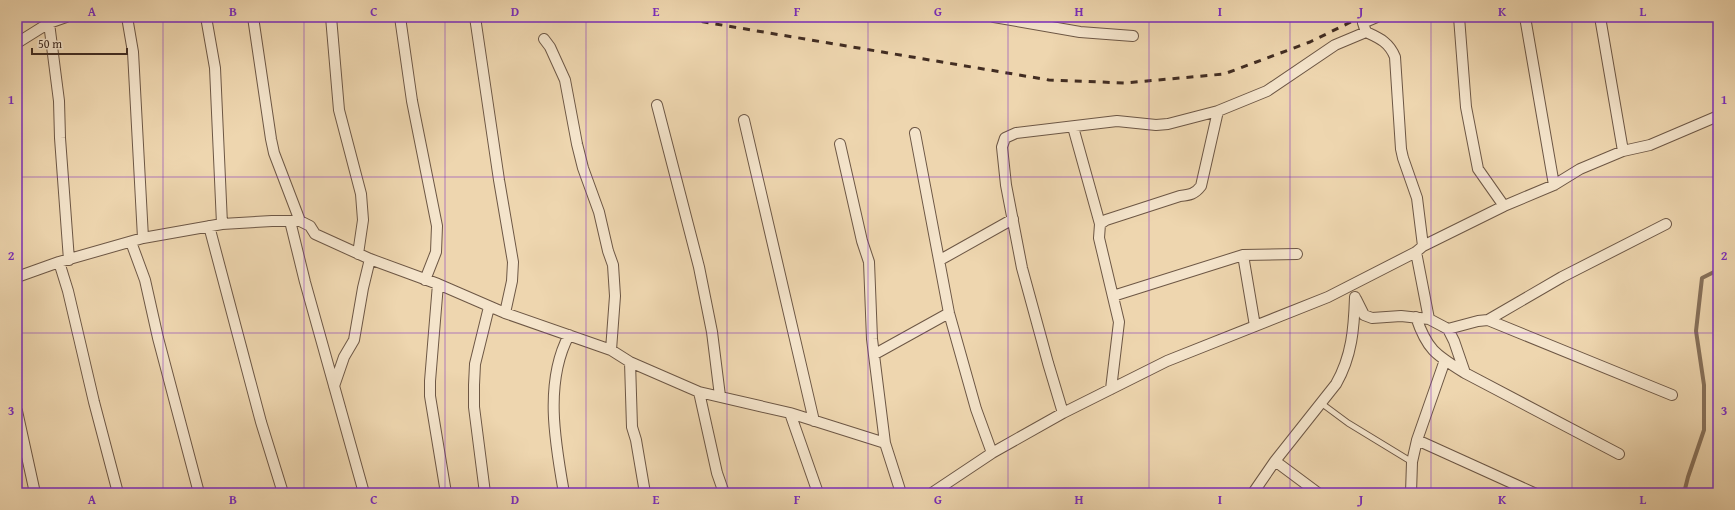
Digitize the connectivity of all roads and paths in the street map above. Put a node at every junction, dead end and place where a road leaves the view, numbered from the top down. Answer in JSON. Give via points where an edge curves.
{"nodes":[{"id":1,"x":66,"y":17,"type":"edge"},
{"id":2,"x":127,"y":17,"type":"edge"},
{"id":3,"x":206,"y":17,"type":"edge"},
{"id":4,"x":253,"y":17,"type":"edge"},
{"id":5,"x":331,"y":17,"type":"edge"},
{"id":6,"x":400,"y":17,"type":"edge"},
{"id":7,"x":475,"y":17,"type":"edge"},
{"id":8,"x":994,"y":17,"type":"edge"},
{"id":9,"x":1376,"y":17,"type":"edge"},
{"id":10,"x":1459,"y":17,"type":"edge"},
{"id":11,"x":1526,"y":17,"type":"edge"},
{"id":12,"x":1600,"y":17,"type":"edge"},
{"id":13,"x":1052,"y":22,"type":"edge"},
{"id":14,"x":49,"y":23,"type":"junction"},
{"id":15,"x":1364,"y":24,"type":"edge"},
{"id":16,"x":1134,"y":36,"type":"dead end"},
{"id":17,"x":544,"y":39,"type":"dead end"},
{"id":18,"x":17,"y":43,"type":"edge"},
{"id":19,"x":657,"y":105,"type":"dead end"},
{"id":20,"x":1218,"y":111,"type":"junction"},
{"id":21,"x":1718,"y":116,"type":"edge"},
{"id":22,"x":744,"y":120,"type":"dead end"},
{"id":23,"x":1073,"y":127,"type":"junction"},
{"id":24,"x":915,"y":133,"type":"dead end"},
{"id":25,"x":840,"y":144,"type":"dead end"},
{"id":26,"x":1623,"y":150,"type":"junction"},
{"id":27,"x":1554,"y":185,"type":"junction"},
{"id":28,"x":1504,"y":206,"type":"junction"},
{"id":29,"x":1013,"y":219,"type":"junction"},
{"id":30,"x":295,"y":221,"type":"junction"},
{"id":31,"x":222,"y":224,"type":"junction"},
{"id":32,"x":1100,"y":224,"type":"junction"},
{"id":33,"x":1666,"y":224,"type":"dead end"},
{"id":34,"x":209,"y":226,"type":"junction"},
{"id":35,"x":143,"y":238,"type":"junction"},
{"id":36,"x":131,"y":242,"type":"junction"},
{"id":37,"x":1419,"y":249,"type":"junction"},
{"id":38,"x":358,"y":254,"type":"junction"},
{"id":39,"x":1297,"y":254,"type":"dead end"},
{"id":40,"x":1243,"y":255,"type":"junction"},
{"id":41,"x":370,"y":259,"type":"junction"},
{"id":42,"x":940,"y":260,"type":"junction"},
{"id":43,"x":64,"y":261,"type":"junction"},
{"id":44,"x":17,"y":277,"type":"edge"},
{"id":45,"x":425,"y":280,"type":"junction"},
{"id":46,"x":438,"y":284,"type":"junction"},
{"id":47,"x":1338,"y":293,"type":"junction"},
{"id":48,"x":1113,"y":296,"type":"junction"},
{"id":49,"x":1355,"y":297,"type":"junction"},
{"id":50,"x":489,"y":307,"type":"junction"},
{"id":51,"x":505,"y":313,"type":"junction"},
{"id":52,"x":949,"y":313,"type":"junction"},
{"id":53,"x":1416,"y":317,"type":"junction"},
{"id":54,"x":1429,"y":318,"type":"junction"},
{"id":55,"x":1488,"y":320,"type":"junction"},
{"id":56,"x":1255,"y":326,"type":"junction"},
{"id":57,"x":1448,"y":329,"type":"junction"},
{"id":58,"x":569,"y":335,"type":"junction"},
{"id":59,"x":611,"y":350,"type":"junction"},
{"id":60,"x":875,"y":354,"type":"junction"},
{"id":61,"x":1445,"y":360,"type":"junction"},
{"id":62,"x":630,"y":362,"type":"junction"},
{"id":63,"x":1465,"y":373,"type":"junction"},
{"id":64,"x":334,"y":386,"type":"junction"},
{"id":65,"x":1111,"y":389,"type":"junction"},
{"id":66,"x":699,"y":392,"type":"junction"},
{"id":67,"x":1672,"y":395,"type":"dead end"},
{"id":68,"x":720,"y":396,"type":"junction"},
{"id":69,"x":1321,"y":402,"type":"junction"},
{"id":70,"x":17,"y":411,"type":"edge"},
{"id":71,"x":790,"y":413,"type":"junction"},
{"id":72,"x":1063,"y":413,"type":"junction"},
{"id":73,"x":814,"y":421,"type":"junction"},
{"id":74,"x":1417,"y":440,"type":"junction"},
{"id":75,"x":885,"y":443,"type":"junction"},
{"id":76,"x":992,"y":453,"type":"junction"},
{"id":77,"x":1619,"y":454,"type":"dead end"},
{"id":78,"x":1275,"y":461,"type":"junction"},
{"id":79,"x":1412,"y":462,"type":"junction"},
{"id":80,"x":35,"y":493,"type":"edge"},
{"id":81,"x":118,"y":493,"type":"edge"},
{"id":82,"x":198,"y":493,"type":"edge"},
{"id":83,"x":283,"y":493,"type":"edge"},
{"id":84,"x":364,"y":493,"type":"edge"},
{"id":85,"x":446,"y":493,"type":"edge"},
{"id":86,"x":485,"y":493,"type":"edge"},
{"id":87,"x":564,"y":493,"type":"edge"},
{"id":88,"x":645,"y":493,"type":"edge"},
{"id":89,"x":724,"y":493,"type":"edge"},
{"id":90,"x":818,"y":493,"type":"edge"},
{"id":91,"x":901,"y":493,"type":"edge"},
{"id":92,"x":932,"y":493,"type":"edge"},
{"id":93,"x":1253,"y":493,"type":"edge"},
{"id":94,"x":1318,"y":493,"type":"edge"},
{"id":95,"x":1411,"y":493,"type":"edge"},
{"id":96,"x":1534,"y":493,"type":"edge"}],
"edges":[{"from":1,"to":14,"type":"street"},
{"from":2,"to":35,"type":"street","via":[[133,52]]},
{"from":3,"to":31,"type":"street","via":[[215,68]]},
{"from":4,"to":30,"type":"street","via":[[271,139]]},
{"from":5,"to":38,"type":"street","via":[[339,110],[362,194],[363,220]]},
{"from":6,"to":45,"type":"street","via":[[412,101],[437,226],[436,252]]},
{"from":7,"to":51,"type":"street","via":[[513,262]]},
{"from":8,"to":13,"type":"street"},
{"from":9,"to":15,"type":"street"},
{"from":10,"to":28,"type":"street","via":[[1466,107],[1478,169]]},
{"from":11,"to":27,"type":"street"},
{"from":12,"to":26,"type":"street"},
{"from":13,"to":16,"type":"street","via":[[1080,32]]},
{"from":14,"to":18,"type":"street"},
{"from":14,"to":43,"type":"street","via":[[59,101]]},
{"from":15,"to":20,"type":"street","via":[[1267,91]]},
{"from":15,"to":37,"type":"street","via":[[1385,42],[1395,57],[1402,158],[1417,198]]},
{"from":17,"to":59,"type":"street","via":[[565,80],[577,144],[613,265],[615,296]]},
{"from":19,"to":68,"type":"street","via":[[699,267],[712,332]]},
{"from":20,"to":23,"type":"street","via":[[1162,124],[1117,122]]},
{"from":20,"to":32,"type":"street","via":[[1201,186],[1197,192]]},
{"from":21,"to":26,"type":"street","via":[[1650,145]]},
{"from":22,"to":73,"type":"street"},
{"from":23,"to":29,"type":"street","via":[[1016,133],[1005,138],[1002,146]]},
{"from":23,"to":32,"type":"street"},
{"from":24,"to":42,"type":"street"},
{"from":25,"to":60,"type":"street","via":[[869,262],[872,339]]},
{"from":26,"to":27,"type":"street","via":[[1580,169]]},
{"from":27,"to":28,"type":"street"},
{"from":28,"to":37,"type":"street"},
{"from":29,"to":42,"type":"street"},
{"from":29,"to":72,"type":"street","via":[[1022,268]]},
{"from":30,"to":31,"type":"street"},
{"from":30,"to":38,"type":"street","via":[[310,226],[315,234]]},
{"from":30,"to":64,"type":"street","via":[[305,282]]},
{"from":31,"to":34,"type":"street"},
{"from":32,"to":48,"type":"street","via":[[1099,238]]},
{"from":33,"to":55,"type":"street","via":[[1562,276]]},
{"from":34,"to":35,"type":"street"},
{"from":34,"to":83,"type":"street","via":[[261,422]]},
{"from":35,"to":36,"type":"street"},
{"from":36,"to":43,"type":"street"},
{"from":36,"to":82,"type":"street","via":[[146,280],[158,338]]},
{"from":37,"to":47,"type":"street"},
{"from":37,"to":54,"type":"street"},
{"from":38,"to":41,"type":"street"},
{"from":39,"to":40,"type":"street"},
{"from":40,"to":48,"type":"street"},
{"from":40,"to":56,"type":"street"},
{"from":41,"to":45,"type":"street"},
{"from":41,"to":64,"type":"street","via":[[354,340],[344,357]]},
{"from":42,"to":52,"type":"street"},
{"from":43,"to":44,"type":"street"},
{"from":43,"to":81,"type":"street","via":[[68,291]]},
{"from":45,"to":46,"type":"street"},
{"from":46,"to":50,"type":"street"},
{"from":46,"to":85,"type":"street","via":[[430,389]]},
{"from":47,"to":49,"type":"street"},
{"from":47,"to":56,"type":"street"},
{"from":48,"to":65,"type":"street","via":[[1119,322]]},
{"from":49,"to":53,"type":"street","via":[[1364,315],[1372,318]]},
{"from":49,"to":69,"type":"street","via":[[1354,332],[1344,370]]},
{"from":50,"to":51,"type":"street"},
{"from":50,"to":86,"type":"street","via":[[475,364],[474,385],[474,407]]},
{"from":51,"to":58,"type":"street"},
{"from":52,"to":60,"type":"street"},
{"from":52,"to":76,"type":"street","via":[[976,409]]},
{"from":53,"to":54,"type":"street"},
{"from":53,"to":61,"type":"street","via":[[1430,348]]},
{"from":54,"to":57,"type":"street"},
{"from":55,"to":57,"type":"street"},
{"from":55,"to":67,"type":"street"},
{"from":56,"to":65,"type":"street","via":[[1184,353]]},
{"from":57,"to":63,"type":"street"},
{"from":58,"to":59,"type":"street"},
{"from":58,"to":87,"type":"street","via":[[559,362],[554,406]]},
{"from":59,"to":62,"type":"street"},
{"from":60,"to":75,"type":"street"},
{"from":61,"to":63,"type":"street"},
{"from":61,"to":74,"type":"street"},
{"from":62,"to":66,"type":"street"},
{"from":62,"to":88,"type":"street","via":[[632,427]]},
{"from":63,"to":77,"type":"street"},
{"from":64,"to":84,"type":"street"},
{"from":65,"to":72,"type":"street"},
{"from":66,"to":68,"type":"street"},
{"from":66,"to":89,"type":"street"},
{"from":68,"to":71,"type":"street"},
{"from":69,"to":78,"type":"street"},
{"from":69,"to":79,"type":"lane","via":[[1348,423]]},
{"from":70,"to":80,"type":"street"},
{"from":71,"to":73,"type":"street"},
{"from":71,"to":90,"type":"street"},
{"from":72,"to":76,"type":"street"},
{"from":73,"to":75,"type":"street"},
{"from":74,"to":79,"type":"street"},
{"from":74,"to":96,"type":"street"},
{"from":75,"to":91,"type":"street"},
{"from":76,"to":92,"type":"street"},
{"from":78,"to":93,"type":"street"},
{"from":78,"to":94,"type":"street"},
{"from":79,"to":95,"type":"street"}]}
